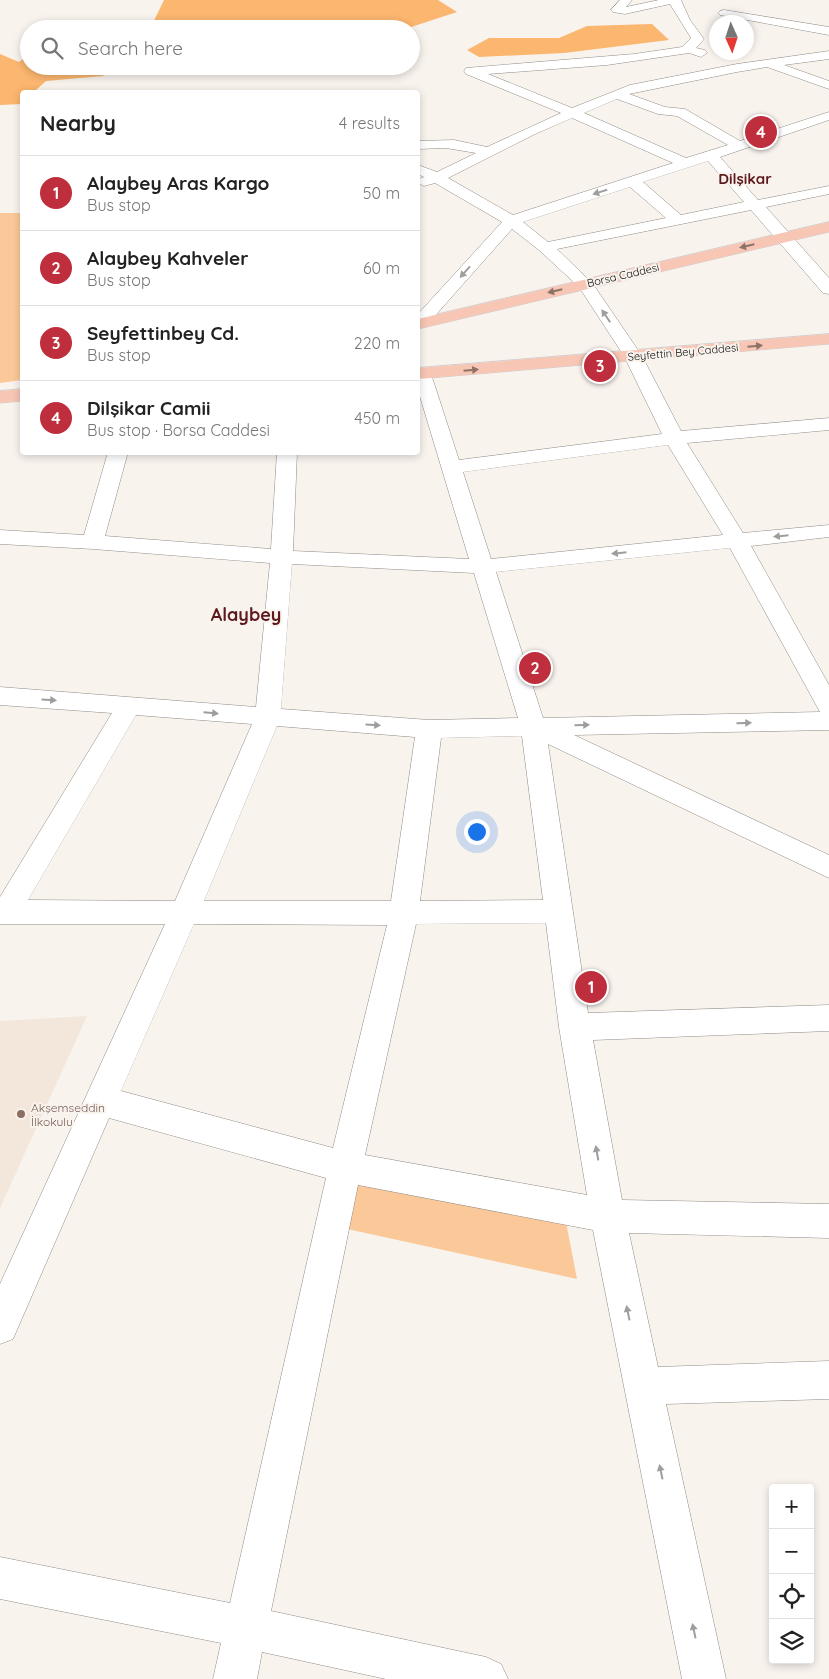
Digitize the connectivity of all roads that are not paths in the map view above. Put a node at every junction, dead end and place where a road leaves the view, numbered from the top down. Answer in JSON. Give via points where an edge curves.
{"nodes":[{"id":1,"x":626,"y":0,"type":"edge"},
{"id":2,"x":674,"y":0,"type":"edge"},
{"id":3,"x":724,"y":13,"type":"dead end"},
{"id":4,"x":763,"y":21,"type":"junction"},
{"id":5,"x":754,"y":23,"type":"edge"},
{"id":6,"x":829,"y":31,"type":"edge"},
{"id":7,"x":688,"y":50,"type":"junction"},
{"id":8,"x":829,"y":54,"type":"edge"},
{"id":9,"x":768,"y":63,"type":"junction"},
{"id":10,"x":737,"y":68,"type":"junction"},
{"id":11,"x":829,"y":85,"type":"edge"},
{"id":12,"x":618,"y":94,"type":"junction"},
{"id":13,"x":572,"y":112,"type":"junction"},
{"id":14,"x":824,"y":123,"type":"edge"},
{"id":15,"x":420,"y":145,"type":"edge"},
{"id":16,"x":738,"y":145,"type":"junction"},
{"id":17,"x":489,"y":152,"type":"junction"},
{"id":18,"x":711,"y":155,"type":"junction"},
{"id":19,"x":687,"y":164,"type":"junction"},
{"id":20,"x":420,"y":170,"type":"edge"},
{"id":21,"x":437,"y":178,"type":"junction"},
{"id":22,"x":634,"y":182,"type":"junction"},
{"id":23,"x":420,"y":183,"type":"edge"},
{"id":24,"x":829,"y":190,"type":"edge"},
{"id":25,"x":754,"y":206,"type":"junction"},
{"id":26,"x":511,"y":221,"type":"junction"},
{"id":27,"x":679,"y":221,"type":"junction"},
{"id":28,"x":829,"y":227,"type":"edge"},
{"id":29,"x":786,"y":237,"type":"junction"},
{"id":30,"x":545,"y":247,"type":"junction"},
{"id":31,"x":585,"y":284,"type":"junction"},
{"id":32,"x":829,"y":289,"type":"edge"},
{"id":33,"x":420,"y":321,"type":"edge"},
{"id":34,"x":420,"y":323,"type":"edge"},
{"id":35,"x":829,"y":339,"type":"edge"},
{"id":36,"x":633,"y":356,"type":"junction"},
{"id":37,"x":420,"y":374,"type":"edge"},
{"id":38,"x":20,"y":395,"type":"edge"},
{"id":39,"x":0,"y":397,"type":"edge"},
{"id":40,"x":20,"y":402,"type":"edge"},
{"id":41,"x":0,"y":404,"type":"edge"},
{"id":42,"x":829,"y":424,"type":"edge"},
{"id":43,"x":674,"y":438,"type":"junction"},
{"id":44,"x":117,"y":455,"type":"edge"},
{"id":45,"x":287,"y":455,"type":"edge"},
{"id":46,"x":451,"y":467,"type":"junction"},
{"id":47,"x":829,"y":531,"type":"edge"},
{"id":48,"x":0,"y":537,"type":"edge"},
{"id":49,"x":737,"y":541,"type":"junction"},
{"id":50,"x":93,"y":542,"type":"junction"},
{"id":51,"x":282,"y":557,"type":"junction"},
{"id":52,"x":482,"y":567,"type":"junction"},
{"id":53,"x":0,"y":696,"type":"edge"},
{"id":54,"x":129,"y":706,"type":"junction"},
{"id":55,"x":829,"y":708,"type":"edge"},
{"id":56,"x":268,"y":717,"type":"junction"},
{"id":57,"x":829,"y":721,"type":"edge"},
{"id":58,"x":533,"y":726,"type":"junction"},
{"id":59,"x":429,"y":729,"type":"junction"},
{"id":60,"x":827,"y":866,"type":"edge"},
{"id":61,"x":185,"y":911,"type":"junction"},
{"id":62,"x":559,"y":911,"type":"junction"},
{"id":63,"x":3,"y":912,"type":"edge"},
{"id":64,"x":404,"y":913,"type":"junction"},
{"id":65,"x":829,"y":1018,"type":"edge"},
{"id":66,"x":575,"y":1026,"type":"junction"},
{"id":67,"x":99,"y":1100,"type":"junction"},
{"id":68,"x":345,"y":1167,"type":"junction"},
{"id":69,"x":608,"y":1216,"type":"junction"},
{"id":70,"x":829,"y":1221,"type":"edge"},
{"id":71,"x":0,"y":1326,"type":"edge"},
{"id":72,"x":829,"y":1380,"type":"edge"},
{"id":73,"x":643,"y":1386,"type":"junction"},
{"id":74,"x":0,"y":1578,"type":"edge"},
{"id":75,"x":246,"y":1627,"type":"junction"},
{"id":76,"x":235,"y":1679,"type":"edge"},
{"id":77,"x":486,"y":1679,"type":"edge"},
{"id":78,"x":704,"y":1679,"type":"edge"}],
"edges":[{"from":1,"to":2,"type":"street","via":[[617,10]]},
{"from":2,"to":7,"type":"street","via":[[684,20],[703,37]]},
{"from":3,"to":4,"type":"street"},
{"from":4,"to":5,"type":"street"},
{"from":4,"to":6,"type":"street"},
{"from":7,"to":10,"type":"street","via":[[718,57]]},
{"from":7,"to":13,"type":"street","via":[[561,66],[470,71]]},
{"from":8,"to":9,"type":"street"},
{"from":9,"to":10,"type":"street"},
{"from":9,"to":11,"type":"street"},
{"from":10,"to":12,"type":"street"},
{"from":12,"to":13,"type":"street"},
{"from":12,"to":16,"type":"street","via":[[663,111],[680,112]]},
{"from":13,"to":17,"type":"street"},
{"from":13,"to":19,"type":"street"},
{"from":14,"to":16,"type":"street"},
{"from":15,"to":17,"type":"street","via":[[444,142]]},
{"from":16,"to":18,"type":"street"},
{"from":17,"to":21,"type":"street"},
{"from":18,"to":19,"type":"street"},
{"from":18,"to":25,"type":"street"},
{"from":19,"to":22,"type":"street"},
{"from":20,"to":21,"type":"street"},
{"from":21,"to":23,"type":"street"},
{"from":21,"to":26,"type":"street"},
{"from":22,"to":26,"type":"street","one_way":true},
{"from":22,"to":27,"type":"street"},
{"from":24,"to":25,"type":"street"},
{"from":25,"to":27,"type":"street"},
{"from":25,"to":29,"type":"street"},
{"from":26,"to":30,"type":"street"},
{"from":26,"to":33,"type":"street","one_way":true},
{"from":27,"to":30,"type":"street"},
{"from":28,"to":29,"type":"main road","name":"Borsa Caddesi"},
{"from":29,"to":31,"type":"main road","name":"Borsa Caddesi","one_way":true},
{"from":29,"to":32,"type":"street"},
{"from":30,"to":31,"type":"street"},
{"from":31,"to":34,"type":"main road","name":"Borsa Caddesi","one_way":true},
{"from":36,"to":31,"type":"street","one_way":true},
{"from":36,"to":35,"type":"main road","name":"Seyfettin Bey Caddesi","one_way":true},
{"from":37,"to":36,"type":"main road","name":"Seyfettin Bey Caddesi","one_way":true},
{"from":36,"to":43,"type":"street"},
{"from":37,"to":46,"type":"street"},
{"from":38,"to":39,"type":"main road"},
{"from":40,"to":41,"type":"main road"},
{"from":42,"to":43,"type":"street"},
{"from":43,"to":46,"type":"street"},
{"from":43,"to":49,"type":"street"},
{"from":44,"to":50,"type":"street"},
{"from":45,"to":51,"type":"street"},
{"from":46,"to":52,"type":"street"},
{"from":47,"to":49,"type":"street","one_way":true},
{"from":48,"to":50,"type":"street"},
{"from":49,"to":52,"type":"street","one_way":true},
{"from":49,"to":55,"type":"street"},
{"from":50,"to":51,"type":"street"},
{"from":51,"to":52,"type":"street"},
{"from":51,"to":56,"type":"street"},
{"from":52,"to":58,"type":"street"},
{"from":53,"to":54,"type":"street","one_way":true},
{"from":54,"to":56,"type":"street","one_way":true},
{"from":54,"to":63,"type":"street"},
{"from":56,"to":59,"type":"street","one_way":true},
{"from":56,"to":61,"type":"street"},
{"from":58,"to":57,"type":"street","one_way":true},
{"from":58,"to":59,"type":"street"},
{"from":58,"to":60,"type":"street"},
{"from":58,"to":62,"type":"street"},
{"from":59,"to":64,"type":"street"},
{"from":61,"to":63,"type":"street"},
{"from":61,"to":64,"type":"street"},
{"from":61,"to":67,"type":"street"},
{"from":62,"to":64,"type":"street"},
{"from":62,"to":66,"type":"street"},
{"from":64,"to":68,"type":"street"},
{"from":65,"to":66,"type":"street"},
{"from":69,"to":66,"type":"street","one_way":true},
{"from":67,"to":68,"type":"street"},
{"from":67,"to":71,"type":"street"},
{"from":68,"to":69,"type":"street"},
{"from":68,"to":75,"type":"street"},
{"from":69,"to":70,"type":"street"},
{"from":73,"to":69,"type":"street","one_way":true},
{"from":72,"to":73,"type":"street"},
{"from":78,"to":73,"type":"street","one_way":true},
{"from":74,"to":75,"type":"street"},
{"from":75,"to":76,"type":"street"},
{"from":75,"to":77,"type":"street"}]}
